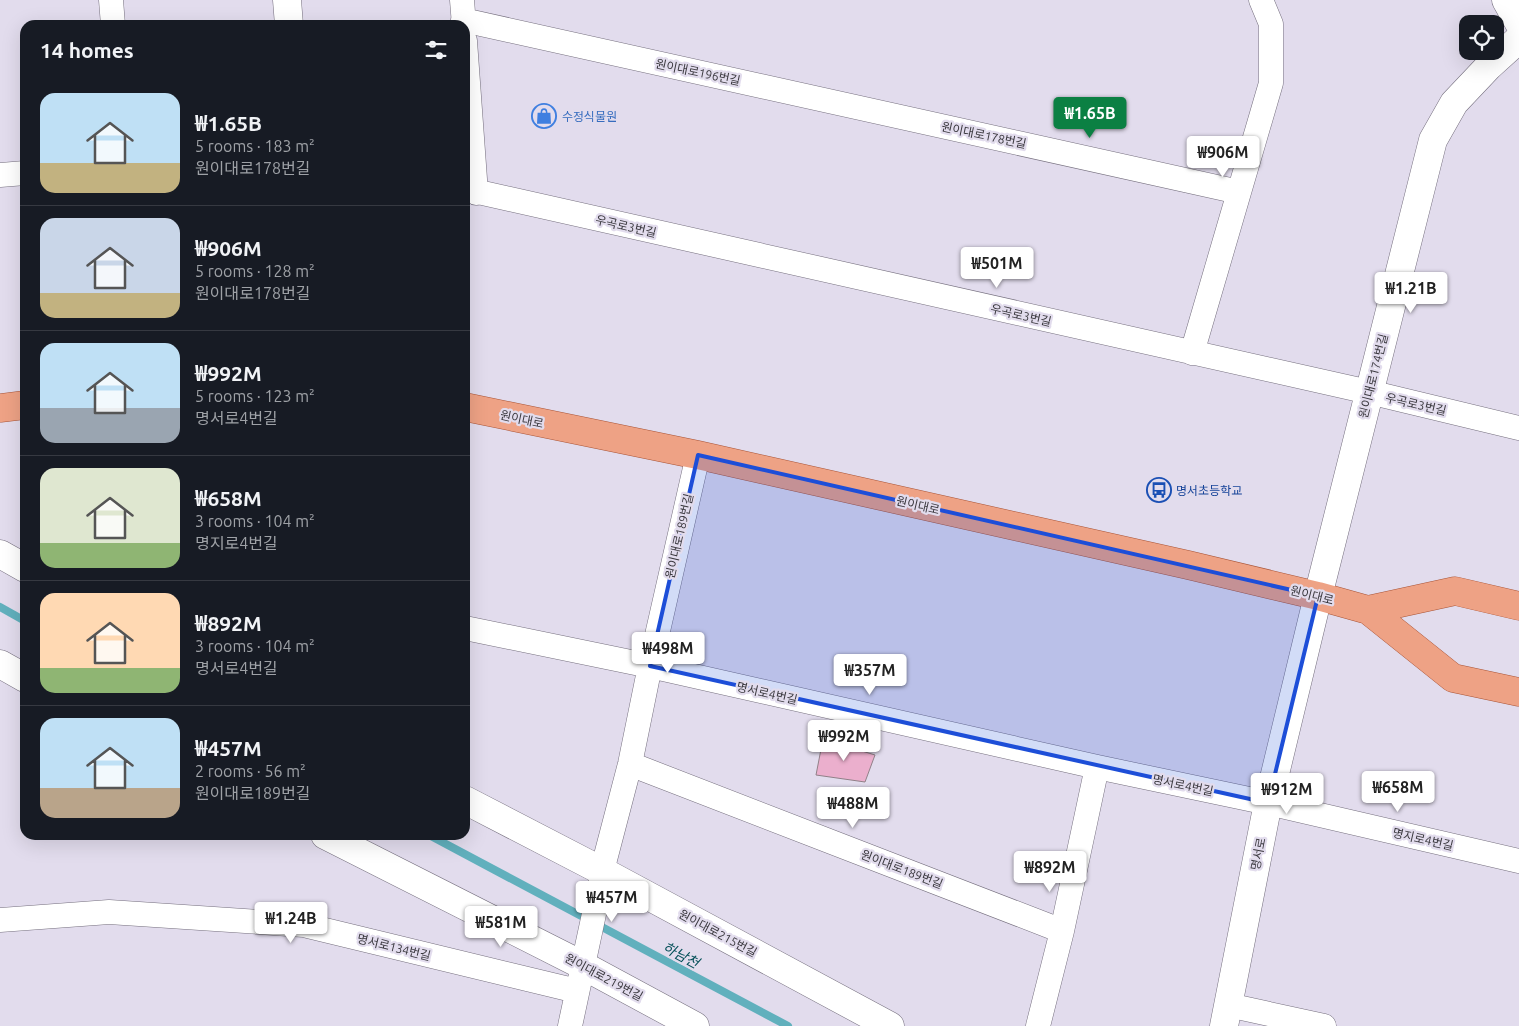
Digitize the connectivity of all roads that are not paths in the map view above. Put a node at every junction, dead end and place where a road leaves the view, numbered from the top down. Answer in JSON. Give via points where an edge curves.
{"nodes":[{"id":1,"x":112,"y":0,"type":"edge"},
{"id":2,"x":287,"y":0,"type":"edge"},
{"id":3,"x":1261,"y":0,"type":"edge"},
{"id":4,"x":1506,"y":0,"type":"edge"},
{"id":5,"x":114,"y":20,"type":"edge"},
{"id":6,"x":289,"y":20,"type":"edge"},
{"id":7,"x":470,"y":23,"type":"edge"},
{"id":8,"x":1519,"y":23,"type":"edge"},
{"id":9,"x":1519,"y":39,"type":"edge"},
{"id":10,"x":933,"y":124,"type":"joint"},
{"id":11,"x":470,"y":167,"type":"edge"},
{"id":12,"x":20,"y":173,"type":"edge"},
{"id":13,"x":0,"y":175,"type":"edge"},
{"id":14,"x":471,"y":191,"type":"edge"},
{"id":15,"x":1239,"y":192,"type":"junction"},
{"id":16,"x":1192,"y":353,"type":"junction"},
{"id":17,"x":1369,"y":392,"type":"junction"},
{"id":18,"x":20,"y":406,"type":"edge"},
{"id":19,"x":0,"y":408,"type":"edge"},
{"id":20,"x":470,"y":408,"type":"edge"},
{"id":21,"x":1519,"y":428,"type":"edge"},
{"id":22,"x":698,"y":455,"type":"junction"},
{"id":23,"x":0,"y":554,"type":"edge"},
{"id":24,"x":20,"y":565,"type":"edge"},
{"id":25,"x":1318,"y":596,"type":"junction"},
{"id":26,"x":1519,"y":606,"type":"edge"},
{"id":27,"x":1368,"y":610,"type":"junction"},
{"id":28,"x":470,"y":629,"type":"edge"},
{"id":29,"x":0,"y":664,"type":"edge"},
{"id":30,"x":650,"y":666,"type":"junction"},
{"id":31,"x":20,"y":675,"type":"edge"},
{"id":32,"x":1519,"y":692,"type":"edge"},
{"id":33,"x":630,"y":764,"type":"junction"},
{"id":34,"x":1097,"y":767,"type":"junction"},
{"id":35,"x":470,"y":803,"type":"edge"},
{"id":36,"x":1268,"y":803,"type":"junction"},
{"id":37,"x":335,"y":840,"type":"edge"},
{"id":38,"x":1519,"y":861,"type":"edge"},
{"id":39,"x":601,"y":879,"type":"junction"},
{"id":40,"x":0,"y":920,"type":"edge"},
{"id":41,"x":1062,"y":931,"type":"junction"},
{"id":42,"x":582,"y":969,"type":"junction"},
{"id":43,"x":1226,"y":1015,"type":"edge"},
{"id":44,"x":570,"y":1026,"type":"edge"},
{"id":45,"x":695,"y":1026,"type":"edge"},
{"id":46,"x":890,"y":1026,"type":"edge"},
{"id":47,"x":1038,"y":1026,"type":"edge"},
{"id":48,"x":1324,"y":1026,"type":"edge"}],
"edges":[{"from":1,"to":5,"type":"street"},
{"from":2,"to":6,"type":"street"},
{"from":3,"to":15,"type":"street","via":[[1271,24],[1271,83]]},
{"from":4,"to":8,"type":"street"},
{"from":7,"to":10,"type":"street","name":"원이대로196번길"},
{"from":9,"to":17,"type":"street","name":"원이대로174번길","via":[[1454,104],[1433,140]]},
{"from":10,"to":15,"type":"street","name":"원이대로178번길"},
{"from":11,"to":14,"type":"street","name":"원이대로196번길"},
{"from":12,"to":13,"type":"street"},
{"from":14,"to":16,"type":"street","name":"우곡로3번길"},
{"from":15,"to":16,"type":"street"},
{"from":16,"to":17,"type":"street","name":"우곡로3번길"},
{"from":17,"to":21,"type":"street","name":"우곡로3번길"},
{"from":17,"to":25,"type":"street","name":"원이대로174번길"},
{"from":18,"to":19,"type":"main road"},
{"from":20,"to":22,"type":"main road","name":"원이대로"},
{"from":22,"to":25,"type":"main road","name":"원이대로"},
{"from":22,"to":30,"type":"street","name":"원이대로189번길"},
{"from":23,"to":24,"type":"street"},
{"from":25,"to":27,"type":"main road","name":"원이대로"},
{"from":25,"to":36,"type":"street","name":"명서로"},
{"from":26,"to":27,"type":"main road","name":"원이대로","via":[[1455,591]]},
{"from":27,"to":32,"type":"main road","name":"원이대로","via":[[1453,678]]},
{"from":28,"to":30,"type":"street","name":"명서로4번길"},
{"from":29,"to":31,"type":"street"},
{"from":30,"to":33,"type":"street","name":"원이대로189번길"},
{"from":30,"to":34,"type":"street","name":"명서로4번길"},
{"from":33,"to":39,"type":"street","name":"원이대로189번길"},
{"from":33,"to":41,"type":"street","name":"원이대로189번길"},
{"from":34,"to":36,"type":"street","name":"명서로4번길"},
{"from":34,"to":41,"type":"street"},
{"from":35,"to":39,"type":"street","name":"원이대로215번길"},
{"from":36,"to":38,"type":"street","name":"명지로4번길"},
{"from":36,"to":43,"type":"street","name":"명서로"},
{"from":37,"to":42,"type":"street","name":"원이대로219번길"},
{"from":39,"to":42,"type":"street","name":"원이대로189번길"},
{"from":39,"to":46,"type":"street","name":"원이대로215번길"},
{"from":40,"to":42,"type":"street","name":"명서로134번길","via":[[109,912],[304,925]]},
{"from":41,"to":47,"type":"street"},
{"from":42,"to":44,"type":"street"},
{"from":42,"to":45,"type":"street","name":"원이대로219번길"},
{"from":43,"to":48,"type":"street"}]}
